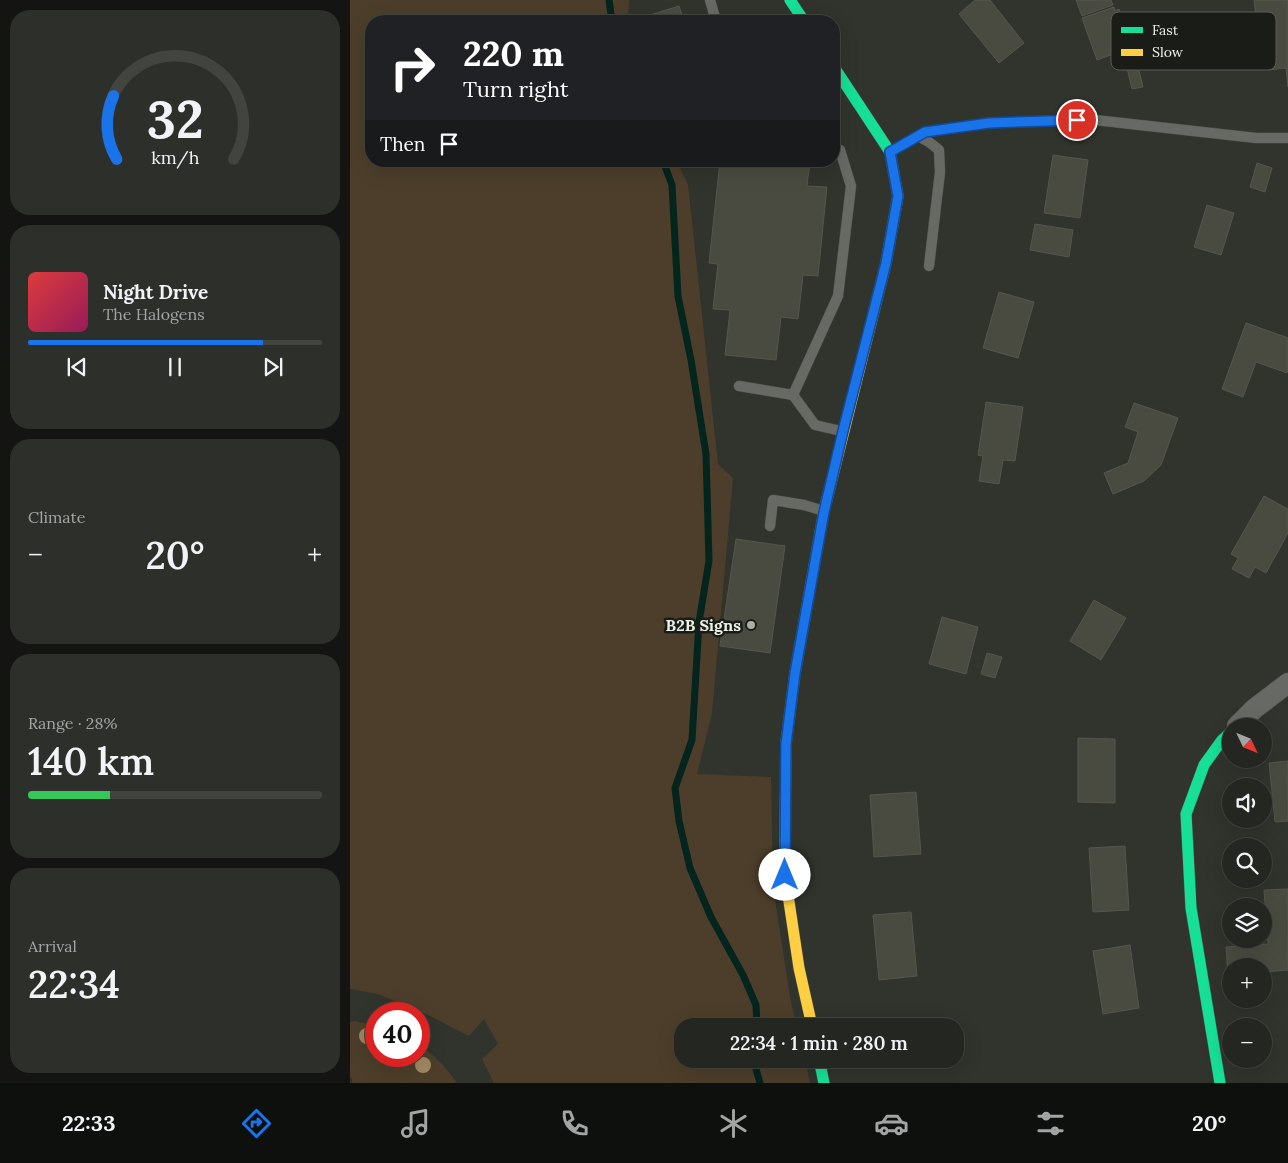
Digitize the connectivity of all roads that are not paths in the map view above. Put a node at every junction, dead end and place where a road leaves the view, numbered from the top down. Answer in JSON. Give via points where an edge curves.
{"nodes":[{"id":1,"x":710,"y":0,"type":"edge"},
{"id":2,"x":790,"y":0,"type":"edge"},
{"id":3,"x":714,"y":15,"type":"edge"},
{"id":4,"x":800,"y":15,"type":"edge"},
{"id":5,"x":840,"y":75,"type":"edge"},
{"id":6,"x":918,"y":136,"type":"junction"},
{"id":7,"x":1288,"y":138,"type":"edge"},
{"id":8,"x":840,"y":150,"type":"dead end"},
{"id":9,"x":890,"y":152,"type":"junction"},
{"id":10,"x":928,"y":266,"type":"dead end"},
{"id":11,"x":739,"y":386,"type":"dead end"},
{"id":12,"x":793,"y":395,"type":"junction"},
{"id":13,"x":843,"y":431,"type":"junction"},
{"id":14,"x":824,"y":512,"type":"junction"},
{"id":15,"x":770,"y":526,"type":"dead end"},
{"id":16,"x":1288,"y":683,"type":"edge"},
{"id":17,"x":1246,"y":718,"type":"edge"},
{"id":18,"x":1222,"y":740,"type":"edge"},
{"id":19,"x":810,"y":1018,"type":"edge"},
{"id":20,"x":821,"y":1068,"type":"edge"},
{"id":21,"x":824,"y":1083,"type":"edge"},
{"id":22,"x":1220,"y":1083,"type":"edge"}],
"edges":[{"from":1,"to":3,"type":"lane"},
{"from":2,"to":4,"type":"street"},
{"from":5,"to":9,"type":"street"},
{"from":6,"to":7,"type":"lane","via":[[925,132],[989,123],[1095,120],[1256,138]]},
{"from":6,"to":9,"type":"lane"},
{"from":6,"to":10,"type":"lane","via":[[939,150],[940,172]]},
{"from":8,"to":12,"type":"lane","via":[[851,186],[838,296]]},
{"from":9,"to":13,"type":"street","via":[[898,196],[886,263]]},
{"from":11,"to":12,"type":"lane"},
{"from":12,"to":13,"type":"lane","via":[[815,425]]},
{"from":13,"to":14,"type":"street"},
{"from":14,"to":15,"type":"lane","via":[[773,500]]},
{"from":14,"to":19,"type":"street","via":[[795,673],[786,744],[785,875]]},
{"from":16,"to":17,"type":"street"},
{"from":18,"to":22,"type":"street","via":[[1204,765],[1186,814],[1191,908]]},
{"from":20,"to":21,"type":"street"}]}
